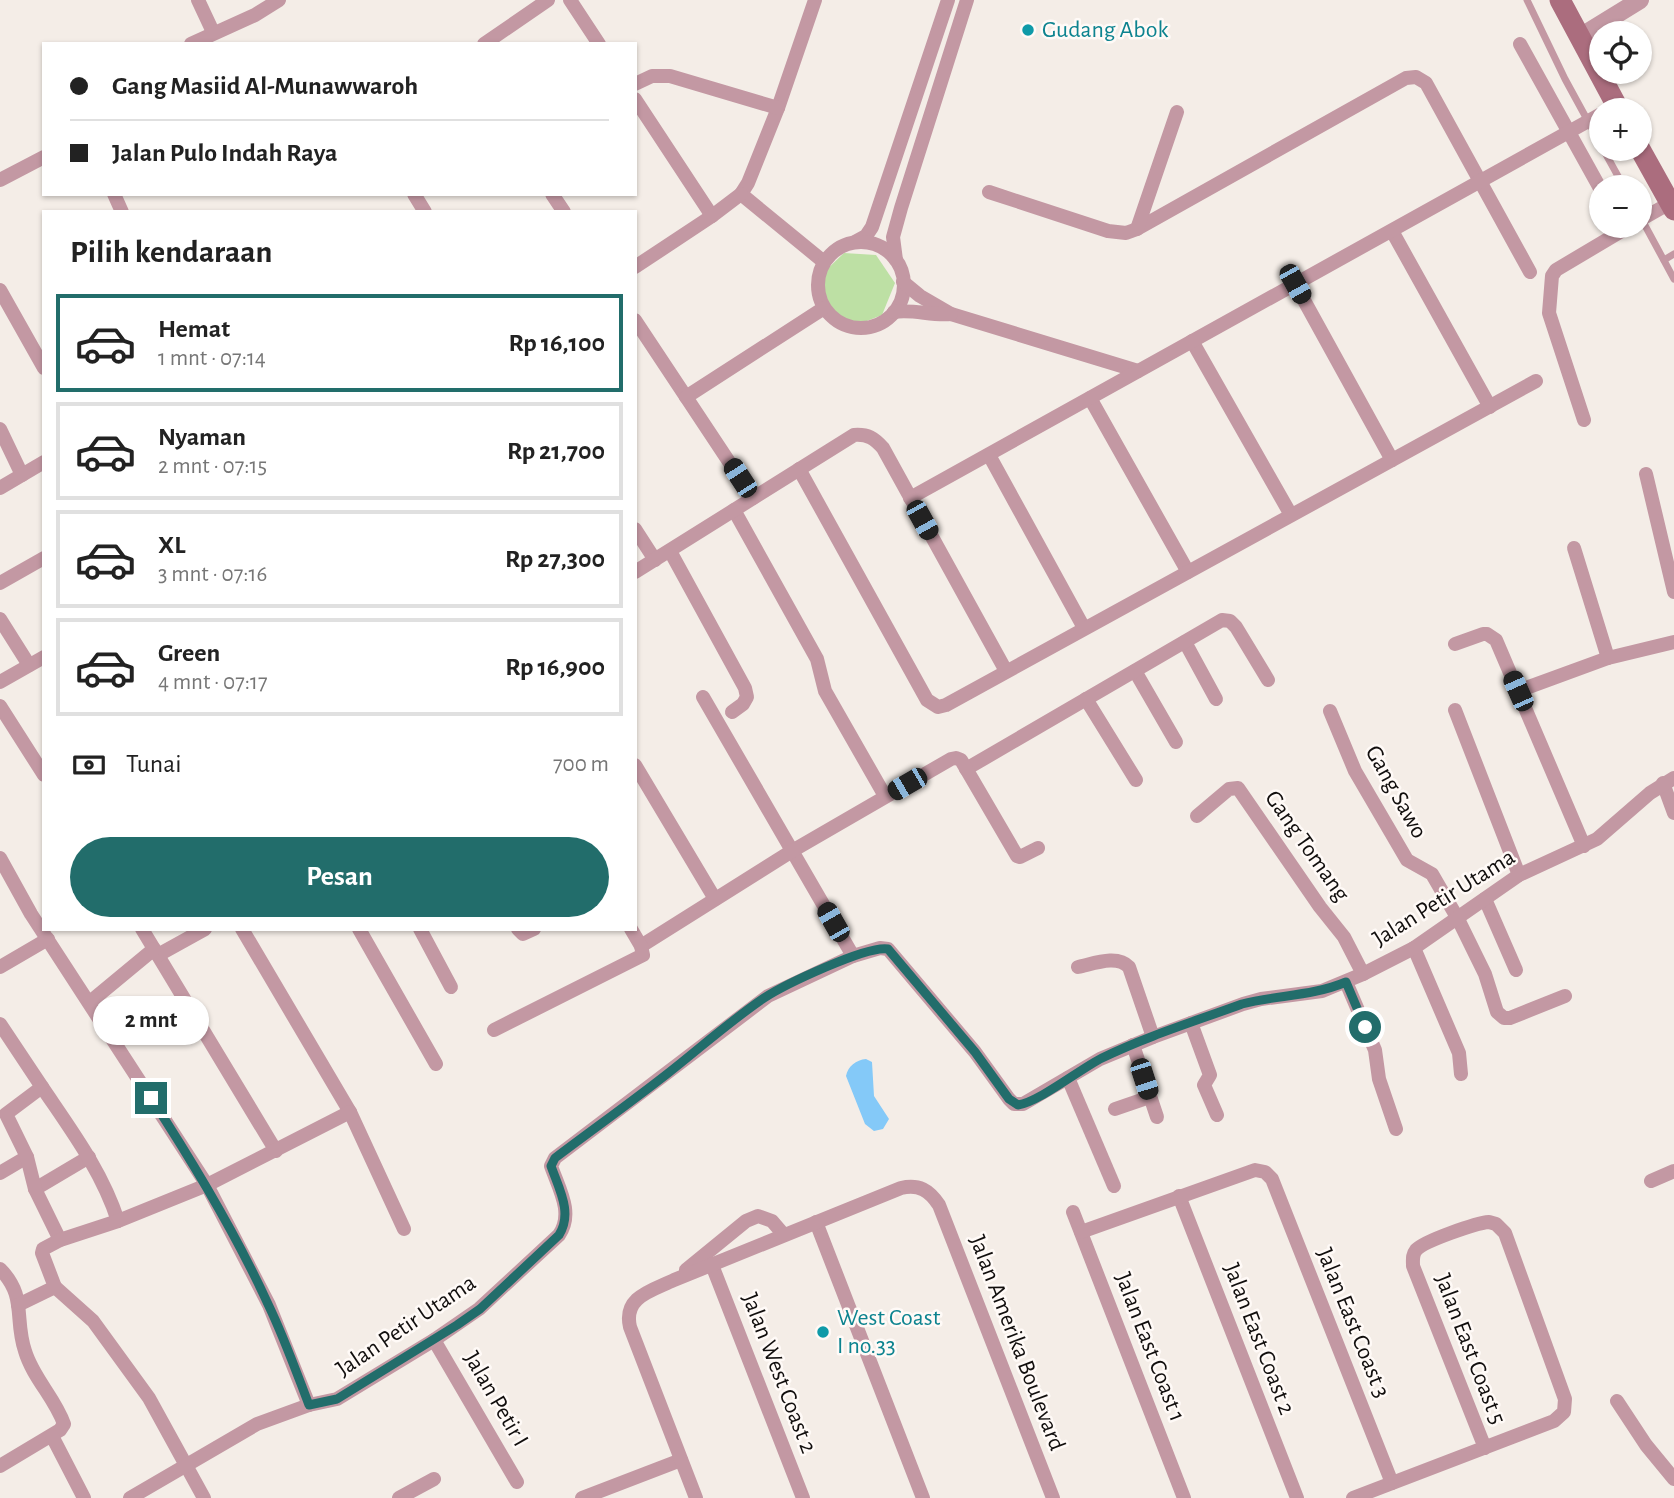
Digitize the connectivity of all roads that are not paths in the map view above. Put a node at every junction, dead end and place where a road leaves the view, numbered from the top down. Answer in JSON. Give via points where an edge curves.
{"nodes":[{"id":1,"x":198,"y":0,"type":"edge"},
{"id":2,"x":279,"y":0,"type":"edge"},
{"id":3,"x":548,"y":0,"type":"edge"},
{"id":4,"x":570,"y":0,"type":"edge"},
{"id":5,"x":815,"y":0,"type":"edge"},
{"id":6,"x":948,"y":0,"type":"edge"},
{"id":7,"x":967,"y":0,"type":"edge"},
{"id":8,"x":1527,"y":0,"type":"edge"},
{"id":9,"x":1560,"y":0,"type":"edge"},
{"id":10,"x":1640,"y":0,"type":"edge"},
{"id":11,"x":213,"y":32,"type":"junction"},
{"id":12,"x":1580,"y":37,"type":"junction"},
{"id":13,"x":195,"y":42,"type":"edge"},
{"id":14,"x":487,"y":42,"type":"edge"},
{"id":15,"x":598,"y":42,"type":"edge"},
{"id":16,"x":1520,"y":44,"type":"dead end"},
{"id":17,"x":637,"y":83,"type":"edge"},
{"id":18,"x":1596,"y":98,"type":"edge"},
{"id":19,"x":1601,"y":98,"type":"edge"},
{"id":20,"x":637,"y":102,"type":"edge"},
{"id":21,"x":778,"y":108,"type":"junction"},
{"id":22,"x":1177,"y":112,"type":"dead end"},
{"id":23,"x":1589,"y":121,"type":"edge"},
{"id":24,"x":1569,"y":132,"type":"junction"},
{"id":25,"x":42,"y":159,"type":"edge"},
{"id":26,"x":1646,"y":161,"type":"edge"},
{"id":27,"x":1593,"y":175,"type":"edge"},
{"id":28,"x":0,"y":180,"type":"edge"},
{"id":29,"x":1480,"y":181,"type":"junction"},
{"id":30,"x":989,"y":192,"type":"dead end"},
{"id":31,"x":741,"y":194,"type":"junction"},
{"id":32,"x":881,"y":201,"type":"junction"},
{"id":33,"x":1670,"y":207,"type":"edge"},
{"id":34,"x":901,"y":208,"type":"junction"},
{"id":35,"x":1652,"y":214,"type":"edge"},
{"id":36,"x":712,"y":216,"type":"junction"},
{"id":37,"x":1137,"y":229,"type":"junction"},
{"id":38,"x":1391,"y":231,"type":"junction"},
{"id":39,"x":1652,"y":234,"type":"edge"},
{"id":40,"x":1609,"y":238,"type":"edge"},
{"id":41,"x":855,"y":242,"type":"junction"},
{"id":42,"x":1670,"y":257,"type":"edge"},
{"id":43,"x":895,"y":260,"type":"junction"},
{"id":44,"x":824,"y":262,"type":"junction"},
{"id":45,"x":637,"y":266,"type":"edge"},
{"id":46,"x":1530,"y":272,"type":"dead end"},
{"id":47,"x":1674,"y":279,"type":"edge"},
{"id":48,"x":903,"y":282,"type":"junction"},
{"id":49,"x":1295,"y":284,"type":"junction"},
{"id":50,"x":0,"y":290,"type":"edge"},
{"id":51,"x":824,"y":307,"type":"junction"},
{"id":52,"x":894,"y":312,"type":"junction"},
{"id":53,"x":951,"y":314,"type":"junction"},
{"id":54,"x":637,"y":323,"type":"edge"},
{"id":55,"x":1192,"y":341,"type":"junction"},
{"id":56,"x":42,"y":364,"type":"edge"},
{"id":57,"x":1138,"y":371,"type":"junction"},
{"id":58,"x":1536,"y":381,"type":"dead end"},
{"id":59,"x":686,"y":397,"type":"junction"},
{"id":60,"x":1090,"y":398,"type":"junction"},
{"id":61,"x":1490,"y":407,"type":"junction"},
{"id":62,"x":1584,"y":420,"type":"dead end"},
{"id":63,"x":0,"y":429,"type":"edge"},
{"id":64,"x":989,"y":455,"type":"junction"},
{"id":65,"x":1392,"y":460,"type":"junction"},
{"id":66,"x":42,"y":463,"type":"edge"},
{"id":67,"x":799,"y":469,"type":"junction"},
{"id":68,"x":1646,"y":474,"type":"dead end"},
{"id":69,"x":22,"y":475,"type":"junction"},
{"id":70,"x":0,"y":488,"type":"edge"},
{"id":71,"x":753,"y":498,"type":"junction"},
{"id":72,"x":910,"y":498,"type":"junction"},
{"id":73,"x":734,"y":510,"type":"junction"},
{"id":74,"x":1291,"y":515,"type":"junction"},
{"id":75,"x":637,"y":532,"type":"edge"},
{"id":76,"x":1574,"y":548,"type":"dead end"},
{"id":77,"x":670,"y":551,"type":"junction"},
{"id":78,"x":42,"y":559,"type":"edge"},
{"id":79,"x":655,"y":560,"type":"junction"},
{"id":80,"x":637,"y":571,"type":"edge"},
{"id":81,"x":1188,"y":572,"type":"junction"},
{"id":82,"x":0,"y":583,"type":"edge"},
{"id":83,"x":1674,"y":592,"type":"edge"},
{"id":84,"x":0,"y":619,"type":"edge"},
{"id":85,"x":1084,"y":628,"type":"junction"},
{"id":86,"x":1185,"y":642,"type":"junction"},
{"id":87,"x":1674,"y":642,"type":"edge"},
{"id":88,"x":1455,"y":644,"type":"dead end"},
{"id":89,"x":42,"y":658,"type":"edge"},
{"id":90,"x":1608,"y":658,"type":"junction"},
{"id":91,"x":29,"y":665,"type":"junction"},
{"id":92,"x":1006,"y":671,"type":"junction"},
{"id":93,"x":1135,"y":671,"type":"junction"},
{"id":94,"x":1268,"y":680,"type":"dead end"},
{"id":95,"x":0,"y":682,"type":"edge"},
{"id":96,"x":1518,"y":691,"type":"junction"},
{"id":97,"x":703,"y":697,"type":"dead end"},
{"id":98,"x":1086,"y":699,"type":"junction"},
{"id":99,"x":1216,"y":699,"type":"dead end"},
{"id":100,"x":0,"y":706,"type":"edge"},
{"id":101,"x":1455,"y":710,"type":"dead end"},
{"id":102,"x":1330,"y":711,"type":"dead end"},
{"id":103,"x":732,"y":712,"type":"dead end"},
{"id":104,"x":1176,"y":742,"type":"dead end"},
{"id":105,"x":637,"y":768,"type":"edge"},
{"id":106,"x":966,"y":769,"type":"junction"},
{"id":107,"x":42,"y":772,"type":"edge"},
{"id":108,"x":1136,"y":780,"type":"dead end"},
{"id":109,"x":1669,"y":781,"type":"edge"},
{"id":110,"x":885,"y":796,"type":"junction"},
{"id":111,"x":1674,"y":813,"type":"edge"},
{"id":112,"x":1197,"y":816,"type":"dead end"},
{"id":113,"x":1584,"y":846,"type":"junction"},
{"id":114,"x":1038,"y":848,"type":"dead end"},
{"id":115,"x":792,"y":850,"type":"junction"},
{"id":116,"x":0,"y":858,"type":"edge"},
{"id":117,"x":1519,"y":875,"type":"junction"},
{"id":118,"x":715,"y":899,"type":"junction"},
{"id":119,"x":1485,"y":899,"type":"junction"},
{"id":120,"x":1458,"y":919,"type":"junction"},
{"id":121,"x":42,"y":929,"type":"edge"},
{"id":122,"x":43,"y":931,"type":"edge"},
{"id":123,"x":143,"y":931,"type":"edge"},
{"id":124,"x":201,"y":931,"type":"edge"},
{"id":125,"x":243,"y":931,"type":"edge"},
{"id":126,"x":360,"y":931,"type":"edge"},
{"id":127,"x":421,"y":931,"type":"edge"},
{"id":128,"x":632,"y":931,"type":"edge"},
{"id":129,"x":48,"y":939,"type":"junction"},
{"id":130,"x":641,"y":946,"type":"junction"},
{"id":131,"x":1414,"y":948,"type":"junction"},
{"id":132,"x":156,"y":952,"type":"junction"},
{"id":133,"x":853,"y":956,"type":"junction"},
{"id":134,"x":0,"y":967,"type":"edge"},
{"id":135,"x":1078,"y":967,"type":"dead end"},
{"id":136,"x":1516,"y":971,"type":"dead end"},
{"id":137,"x":1363,"y":974,"type":"junction"},
{"id":138,"x":1346,"y":982,"type":"junction"},
{"id":139,"x":451,"y":986,"type":"dead end"},
{"id":140,"x":1565,"y":996,"type":"dead end"},
{"id":141,"x":89,"y":1002,"type":"junction"},
{"id":142,"x":1191,"y":1023,"type":"junction"},
{"id":143,"x":0,"y":1024,"type":"edge"},
{"id":144,"x":494,"y":1030,"type":"dead end"},
{"id":145,"x":1153,"y":1037,"type":"junction"},
{"id":146,"x":1133,"y":1045,"type":"junction"},
{"id":147,"x":436,"y":1064,"type":"dead end"},
{"id":148,"x":1461,"y":1074,"type":"dead end"},
{"id":149,"x":1068,"y":1078,"type":"junction"},
{"id":150,"x":42,"y":1087,"type":"junction"},
{"id":151,"x":1150,"y":1097,"type":"junction"},
{"id":152,"x":1115,"y":1109,"type":"dead end"},
{"id":153,"x":349,"y":1112,"type":"junction"},
{"id":154,"x":1217,"y":1115,"type":"dead end"},
{"id":155,"x":3,"y":1116,"type":"edge"},
{"id":156,"x":1157,"y":1117,"type":"dead end"},
{"id":157,"x":1396,"y":1129,"type":"dead end"},
{"id":158,"x":276,"y":1151,"type":"junction"},
{"id":159,"x":27,"y":1157,"type":"junction"},
{"id":160,"x":89,"y":1157,"type":"junction"},
{"id":161,"x":1674,"y":1171,"type":"edge"},
{"id":162,"x":0,"y":1173,"type":"edge"},
{"id":163,"x":1651,"y":1181,"type":"dead end"},
{"id":164,"x":207,"y":1185,"type":"junction"},
{"id":165,"x":1114,"y":1186,"type":"dead end"},
{"id":166,"x":35,"y":1189,"type":"junction"},
{"id":167,"x":1180,"y":1196,"type":"junction"},
{"id":168,"x":1073,"y":1212,"type":"dead end"},
{"id":169,"x":118,"y":1221,"type":"junction"},
{"id":170,"x":816,"y":1223,"type":"junction"},
{"id":171,"x":404,"y":1229,"type":"dead end"},
{"id":172,"x":1081,"y":1232,"type":"junction"},
{"id":173,"x":784,"y":1236,"type":"junction"},
{"id":174,"x":60,"y":1240,"type":"junction"},
{"id":175,"x":712,"y":1265,"type":"junction"},
{"id":176,"x":0,"y":1269,"type":"edge"},
{"id":177,"x":674,"y":1280,"type":"junction"},
{"id":178,"x":55,"y":1287,"type":"junction"},
{"id":179,"x":19,"y":1305,"type":"junction"},
{"id":180,"x":435,"y":1340,"type":"junction"},
{"id":181,"x":1617,"y":1401,"type":"dead end"},
{"id":182,"x":309,"y":1405,"type":"junction"},
{"id":183,"x":52,"y":1436,"type":"junction"},
{"id":184,"x":1485,"y":1448,"type":"junction"},
{"id":185,"x":681,"y":1460,"type":"junction"},
{"id":186,"x":0,"y":1466,"type":"edge"},
{"id":187,"x":187,"y":1466,"type":"junction"},
{"id":188,"x":434,"y":1479,"type":"dead end"},
{"id":189,"x":1674,"y":1479,"type":"edge"},
{"id":190,"x":517,"y":1482,"type":"dead end"},
{"id":191,"x":1392,"y":1483,"type":"junction"},
{"id":192,"x":589,"y":1497,"type":"edge"},
{"id":193,"x":84,"y":1498,"type":"edge"},
{"id":194,"x":130,"y":1498,"type":"edge"},
{"id":195,"x":204,"y":1498,"type":"edge"},
{"id":196,"x":399,"y":1498,"type":"edge"},
{"id":197,"x":696,"y":1498,"type":"edge"},
{"id":198,"x":803,"y":1498,"type":"edge"},
{"id":199,"x":923,"y":1498,"type":"edge"},
{"id":200,"x":1053,"y":1498,"type":"edge"},
{"id":201,"x":1184,"y":1498,"type":"edge"},
{"id":202,"x":1297,"y":1498,"type":"edge"},
{"id":203,"x":1353,"y":1498,"type":"edge"}],
"edges":[{"from":1,"to":11,"type":"street"},
{"from":2,"to":11,"type":"street"},
{"from":3,"to":14,"type":"street"},
{"from":4,"to":15,"type":"street"},
{"from":5,"to":21,"type":"street"},
{"from":6,"to":32,"type":"street"},
{"from":7,"to":34,"type":"street"},
{"from":8,"to":18,"type":"lane"},
{"from":9,"to":12,"type":"main road"},
{"from":10,"to":12,"type":"street"},
{"from":11,"to":13,"type":"street"},
{"from":12,"to":19,"type":"main road"},
{"from":16,"to":24,"type":"street"},
{"from":17,"to":21,"type":"street","via":[[652,76],[670,76]]},
{"from":20,"to":36,"type":"street"},
{"from":21,"to":31,"type":"street"},
{"from":22,"to":37,"type":"street"},
{"from":23,"to":24,"type":"street"},
{"from":24,"to":27,"type":"street"},
{"from":24,"to":29,"type":"street"},
{"from":25,"to":28,"type":"street"},
{"from":26,"to":33,"type":"main road"},
{"from":29,"to":37,"type":"street","via":[[1426,83],[1406,78]]},
{"from":29,"to":38,"type":"street"},
{"from":29,"to":46,"type":"street"},
{"from":30,"to":37,"type":"street","via":[[1108,231]]},
{"from":31,"to":36,"type":"street"},
{"from":31,"to":44,"type":"street"},
{"from":32,"to":34,"type":"street"},
{"from":32,"to":41,"type":"street","via":[[873,227]]},
{"from":33,"to":35,"type":"street"},
{"from":34,"to":43,"type":"street","via":[[893,237]]},
{"from":36,"to":45,"type":"street"},
{"from":38,"to":49,"type":"street"},
{"from":38,"to":61,"type":"street"},
{"from":39,"to":42,"type":"lane"},
{"from":40,"to":62,"type":"street","via":[[1556,270],[1548,305]]},
{"from":41,"to":43,"type":"street","via":[[878,246]]},
{"from":41,"to":44,"type":"street"},
{"from":42,"to":47,"type":"lane"},
{"from":43,"to":48,"type":"street"},
{"from":44,"to":51,"type":"street","via":[[818,280]]},
{"from":48,"to":52,"type":"street","via":[[902,298]]},
{"from":48,"to":53,"type":"street"},
{"from":49,"to":55,"type":"street"},
{"from":49,"to":65,"type":"street"},
{"from":50,"to":56,"type":"street"},
{"from":51,"to":52,"type":"street","via":[[839,322],[858,328],[878,324]]},
{"from":51,"to":59,"type":"street"},
{"from":52,"to":53,"type":"street"},
{"from":53,"to":57,"type":"street"},
{"from":54,"to":59,"type":"street"},
{"from":55,"to":57,"type":"street"},
{"from":55,"to":74,"type":"street"},
{"from":57,"to":60,"type":"street"},
{"from":58,"to":61,"type":"street"},
{"from":59,"to":71,"type":"street"},
{"from":60,"to":64,"type":"street"},
{"from":60,"to":81,"type":"street"},
{"from":61,"to":65,"type":"street"},
{"from":63,"to":69,"type":"street"},
{"from":64,"to":72,"type":"street"},
{"from":64,"to":85,"type":"street"},
{"from":65,"to":74,"type":"street"},
{"from":66,"to":69,"type":"street"},
{"from":67,"to":71,"type":"street"},
{"from":67,"to":72,"type":"street","via":[[854,435],[865,434],[883,449]]},
{"from":67,"to":92,"type":"street","via":[[932,705],[946,705]]},
{"from":68,"to":83,"type":"street"},
{"from":69,"to":70,"type":"street"},
{"from":71,"to":73,"type":"street"},
{"from":72,"to":92,"type":"street"},
{"from":73,"to":77,"type":"street"},
{"from":73,"to":110,"type":"street","via":[[817,659],[825,691]]},
{"from":74,"to":81,"type":"street"},
{"from":75,"to":79,"type":"street"},
{"from":76,"to":90,"type":"street"},
{"from":77,"to":79,"type":"street"},
{"from":77,"to":103,"type":"street","via":[[745,688],[743,705]]},
{"from":78,"to":82,"type":"street"},
{"from":79,"to":80,"type":"street"},
{"from":81,"to":85,"type":"street"},
{"from":84,"to":91,"type":"street"},
{"from":85,"to":92,"type":"street"},
{"from":86,"to":93,"type":"street"},
{"from":86,"to":94,"type":"street","via":[[1222,620],[1230,621]]},
{"from":86,"to":99,"type":"street"},
{"from":87,"to":90,"type":"street"},
{"from":88,"to":96,"type":"street","via":[[1483,634],[1492,636]]},
{"from":89,"to":91,"type":"street"},
{"from":90,"to":96,"type":"street"},
{"from":91,"to":95,"type":"street"},
{"from":93,"to":98,"type":"street"},
{"from":93,"to":104,"type":"street"},
{"from":96,"to":113,"type":"street"},
{"from":97,"to":115,"type":"street"},
{"from":98,"to":106,"type":"street"},
{"from":98,"to":108,"type":"street"},
{"from":100,"to":107,"type":"street"},
{"from":101,"to":117,"type":"street"},
{"from":102,"to":120,"type":"street","name":"Gang Sawo","via":[[1355,771],[1407,860],[1432,874]]},
{"from":105,"to":118,"type":"street"},
{"from":106,"to":110,"type":"street","via":[[961,760],[951,759]]},
{"from":106,"to":114,"type":"street","via":[[1017,856]]},
{"from":109,"to":111,"type":"street"},
{"from":109,"to":113,"type":"street","name":"Jalan Petir Utama"},
{"from":110,"to":115,"type":"street"},
{"from":112,"to":137,"type":"street","name":"Gang Tomang","via":[[1233,787],[1241,791],[1344,937]]},
{"from":113,"to":117,"type":"street","name":"Jalan Petir Utama"},
{"from":115,"to":118,"type":"street"},
{"from":115,"to":133,"type":"street"},
{"from":116,"to":121,"type":"street"},
{"from":117,"to":119,"type":"street","name":"Jalan Petir Utama"},
{"from":118,"to":130,"type":"street"},
{"from":119,"to":120,"type":"street","name":"Jalan Petir Utama"},
{"from":119,"to":136,"type":"street"},
{"from":120,"to":131,"type":"street","name":"Jalan Petir Utama"},
{"from":120,"to":140,"type":"street","name":"Gang Sawo","via":[[1500,1016],[1510,1017]]},
{"from":122,"to":129,"type":"street"},
{"from":123,"to":132,"type":"street"},
{"from":124,"to":132,"type":"street"},
{"from":125,"to":153,"type":"street"},
{"from":126,"to":147,"type":"street"},
{"from":127,"to":139,"type":"street"},
{"from":128,"to":130,"type":"street"},
{"from":129,"to":134,"type":"street"},
{"from":129,"to":141,"type":"street"},
{"from":130,"to":144,"type":"street","via":[[643,955]]},
{"from":131,"to":137,"type":"street","name":"Jalan Petir Utama"},
{"from":131,"to":148,"type":"street","via":[[1459,1053]]},
{"from":132,"to":141,"type":"street"},
{"from":132,"to":158,"type":"street"},
{"from":133,"to":149,"type":"street","name":"Jalan Petir Utama","via":[[888,949],[1014,1104],[1030,1102]]},
{"from":133,"to":180,"type":"street","name":"Jalan Petir Utama","via":[[748,1009],[555,1158],[551,1166],[567,1213],[565,1226],[480,1309]]},
{"from":135,"to":145,"type":"street","via":[[1115,960],[1126,963]]},
{"from":137,"to":138,"type":"street","name":"Jalan Petir Utama"},
{"from":138,"to":142,"type":"street","name":"Jalan Petir Utama","via":[[1322,991],[1242,1004]]},
{"from":138,"to":157,"type":"street","via":[[1375,1050],[1379,1079]]},
{"from":141,"to":164,"type":"street"},
{"from":142,"to":145,"type":"street","name":"Jalan Petir Utama"},
{"from":142,"to":154,"type":"street","via":[[1210,1075],[1204,1085]]},
{"from":143,"to":150,"type":"street"},
{"from":145,"to":146,"type":"street","name":"Jalan Petir Utama"},
{"from":146,"to":149,"type":"street","name":"Jalan Petir Utama"},
{"from":146,"to":151,"type":"street"},
{"from":149,"to":165,"type":"street"},
{"from":150,"to":155,"type":"street"},
{"from":150,"to":160,"type":"street"},
{"from":151,"to":152,"type":"street"},
{"from":151,"to":156,"type":"street"},
{"from":153,"to":158,"type":"street"},
{"from":153,"to":171,"type":"street"},
{"from":155,"to":159,"type":"street"},
{"from":158,"to":164,"type":"street"},
{"from":159,"to":162,"type":"street"},
{"from":159,"to":166,"type":"street"},
{"from":160,"to":166,"type":"street"},
{"from":160,"to":169,"type":"street"},
{"from":161,"to":163,"type":"street"},
{"from":164,"to":169,"type":"street"},
{"from":164,"to":182,"type":"street","via":[[269,1305]]},
{"from":166,"to":174,"type":"street"},
{"from":167,"to":172,"type":"street"},
{"from":167,"to":191,"type":"street","name":"Jalan East Coast 3","via":[[1255,1170],[1272,1179]]},
{"from":167,"to":202,"type":"street","name":"Jalan East Coast 2"},
{"from":168,"to":172,"type":"street","name":"Jalan East Coast 1"},
{"from":169,"to":174,"type":"street"},
{"from":170,"to":173,"type":"street"},
{"from":170,"to":199,"type":"street"},
{"from":170,"to":200,"type":"street","name":"Jalan Amerika Boulevard","via":[[912,1186],[932,1195]]},
{"from":172,"to":201,"type":"street","name":"Jalan East Coast 1"},
{"from":173,"to":175,"type":"street"},
{"from":173,"to":177,"type":"street","via":[[772,1221],[758,1216]]},
{"from":174,"to":178,"type":"street","via":[[42,1251]]},
{"from":175,"to":177,"type":"street"},
{"from":175,"to":198,"type":"street","name":"Jalan West Coast 2"},
{"from":176,"to":179,"type":"street","via":[[16,1289]]},
{"from":177,"to":185,"type":"street","via":[[639,1296],[629,1310],[630,1327]]},
{"from":178,"to":179,"type":"street"},
{"from":178,"to":187,"type":"street","via":[[93,1321],[114,1348]]},
{"from":179,"to":183,"type":"street","via":[[24,1351],[63,1422],[63,1428]]},
{"from":180,"to":182,"type":"street","name":"Jalan Petir Utama","via":[[337,1399]]},
{"from":180,"to":190,"type":"street","name":"Jalan Petir I"},
{"from":181,"to":189,"type":"street"},
{"from":182,"to":187,"type":"street","name":"Jalan Petir Utama","via":[[257,1424]]},
{"from":183,"to":186,"type":"street"},
{"from":183,"to":193,"type":"street"},
{"from":184,"to":184,"type":"street","name":"Jalan East Coast 5","via":[[1413,1266],[1414,1255],[1422,1246],[1482,1222],[1496,1224],[1505,1233],[1566,1406],[1554,1421]]},
{"from":184,"to":191,"type":"street"},
{"from":185,"to":192,"type":"street"},
{"from":185,"to":197,"type":"street"},
{"from":187,"to":194,"type":"street","name":"Jalan Petir Utama"},
{"from":187,"to":195,"type":"street"},
{"from":188,"to":196,"type":"street"},
{"from":191,"to":203,"type":"street"}]}
